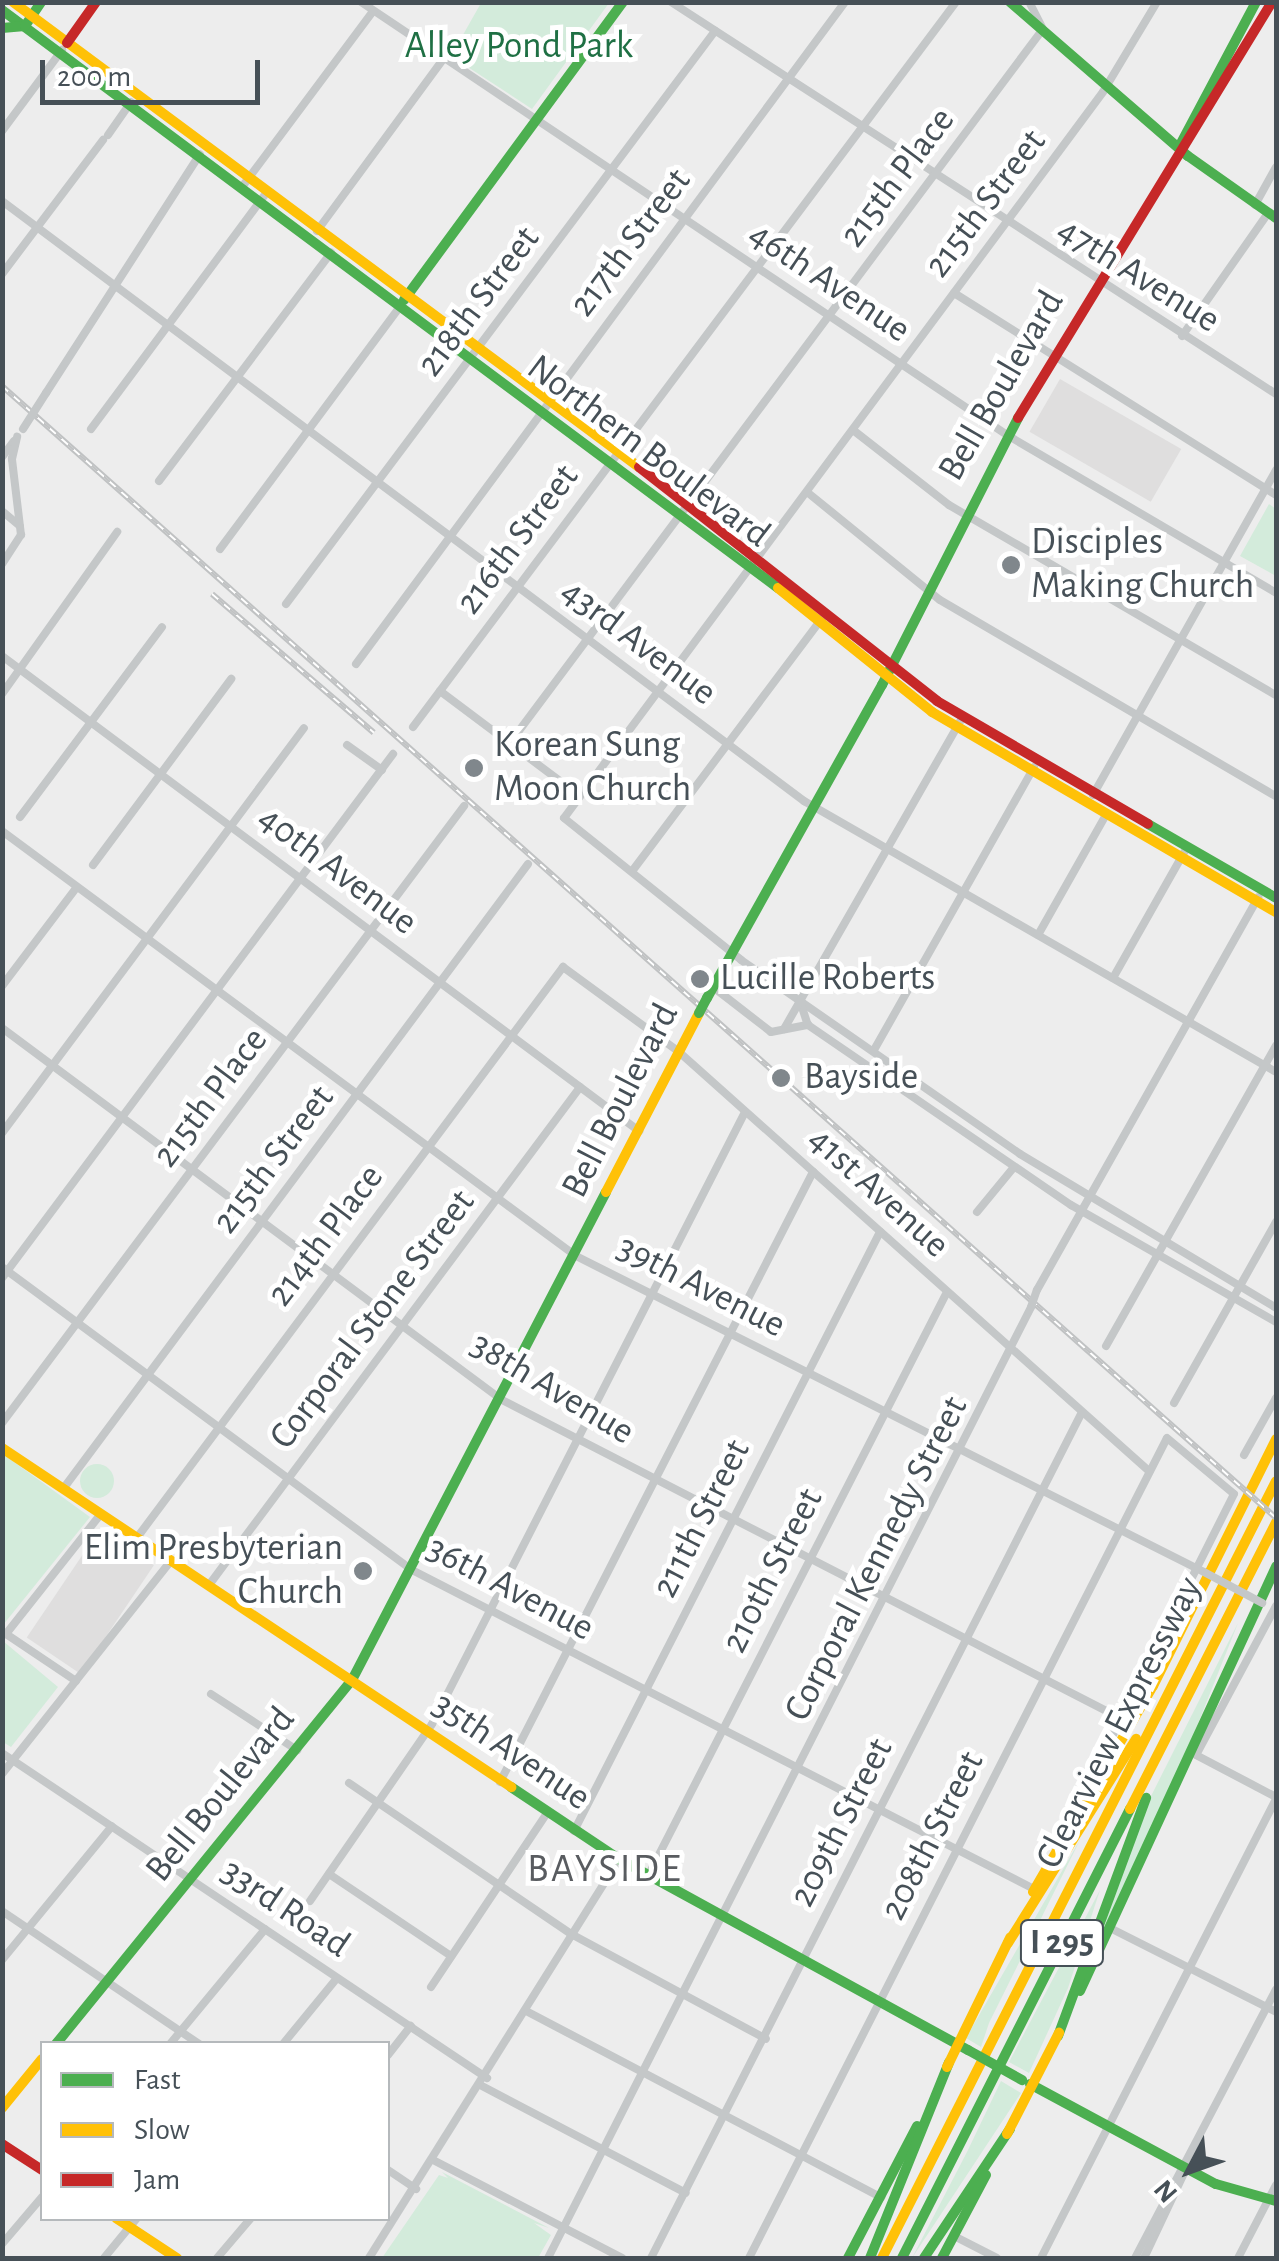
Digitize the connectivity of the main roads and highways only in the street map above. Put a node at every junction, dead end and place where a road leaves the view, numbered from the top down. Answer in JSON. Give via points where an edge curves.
{"nodes":[{"id":1,"x":13,"y":2,"type":"edge"},
{"id":2,"x":42,"y":2,"type":"edge"},
{"id":3,"x":96,"y":2,"type":"edge"},
{"id":4,"x":623,"y":2,"type":"edge"},
{"id":5,"x":1010,"y":2,"type":"edge"},
{"id":6,"x":1256,"y":2,"type":"edge"},
{"id":7,"x":1272,"y":2,"type":"edge"},
{"id":8,"x":2,"y":10,"type":"edge"},
{"id":9,"x":28,"y":21,"type":"junction"},
{"id":10,"x":2,"y":28,"type":"edge"},
{"id":11,"x":63,"y":48,"type":"junction"},
{"id":12,"x":1180,"y":146,"type":"junction"},
{"id":13,"x":1272,"y":216,"type":"edge"},
{"id":14,"x":404,"y":300,"type":"junction"},
{"id":15,"x":823,"y":617,"type":"junction"},
{"id":16,"x":889,"y":664,"type":"junction"},
{"id":17,"x":885,"y":677,"type":"junction"},
{"id":18,"x":960,"y":722,"type":"junction"},
{"id":19,"x":1259,"y":895,"type":"junction"},
{"id":20,"x":1276,"y":898,"type":"edge"},
{"id":21,"x":1276,"y":912,"type":"edge"},
{"id":22,"x":1276,"y":1440,"type":"edge"},
{"id":23,"x":2,"y":1448,"type":"edge"},
{"id":24,"x":1276,"y":1481,"type":"edge"},
{"id":25,"x":1276,"y":1522,"type":"edge"},
{"id":26,"x":1276,"y":1566,"type":"edge"},
{"id":27,"x":1223,"y":1628,"type":"junction"},
{"id":28,"x":1198,"y":1636,"type":"junction"},
{"id":29,"x":352,"y":1680,"type":"junction"},
{"id":30,"x":1008,"y":1944,"type":"junction"},
{"id":31,"x":1058,"y":2036,"type":"junction"},
{"id":32,"x":58,"y":2041,"type":"edge"},
{"id":33,"x":963,"y":2048,"type":"junction"},
{"id":34,"x":40,"y":2061,"type":"edge"},
{"id":35,"x":949,"y":2062,"type":"junction"},
{"id":36,"x":1028,"y":2083,"type":"junction"},
{"id":37,"x":2,"y":2108,"type":"edge"},
{"id":38,"x":1010,"y":2129,"type":"junction"},
{"id":39,"x":2,"y":2144,"type":"edge"},
{"id":40,"x":40,"y":2169,"type":"edge"},
{"id":41,"x":1273,"y":2201,"type":"edge"},
{"id":42,"x":133,"y":2223,"type":"edge"},
{"id":43,"x":177,"y":2258,"type":"edge"},
{"id":44,"x":848,"y":2258,"type":"edge"},
{"id":45,"x":870,"y":2258,"type":"edge"},
{"id":46,"x":882,"y":2258,"type":"edge"},
{"id":47,"x":902,"y":2258,"type":"edge"},
{"id":48,"x":924,"y":2258,"type":"edge"},
{"id":49,"x":942,"y":2258,"type":"edge"}],
"edges":[{"from":1,"to":9,"type":"main road","name":"Northern Boulevard"},
{"from":2,"to":9,"type":"main road"},
{"from":3,"to":11,"type":"main road"},
{"from":4,"to":14,"type":"main road"},
{"from":5,"to":12,"type":"main road"},
{"from":6,"to":12,"type":"main road","name":"Bell Boulevard"},
{"from":7,"to":12,"type":"main road","name":"Bell Boulevard"},
{"from":8,"to":9,"type":"main road","name":"Northern Boulevard"},
{"from":9,"to":10,"type":"main road"},
{"from":9,"to":11,"type":"main road","name":"Northern Boulevard"},
{"from":11,"to":14,"type":"main road","name":"Northern Boulevard"},
{"from":12,"to":13,"type":"main road"},
{"from":12,"to":16,"type":"main road","name":"Bell Boulevard","via":[[1050,358]]},
{"from":14,"to":15,"type":"main road","name":"Northern Boulevard"},
{"from":15,"to":16,"type":"main road","name":"Northern Boulevard"},
{"from":15,"to":17,"type":"main road","name":"Northern Boulevard"},
{"from":16,"to":17,"type":"main road","name":"Bell Boulevard"},
{"from":16,"to":18,"type":"main road","name":"Northern Boulevard"},
{"from":17,"to":18,"type":"main road","name":"Northern Boulevard"},
{"from":17,"to":29,"type":"main road","name":"Bell Boulevard","bridge":true,"via":[[678,1052]]},
{"from":18,"to":19,"type":"main road","name":"Northern Boulevard"},
{"from":19,"to":20,"type":"main road","name":"Northern Boulevard"},
{"from":19,"to":21,"type":"main road","name":"Northern Boulevard"},
{"from":22,"to":30,"type":"main road","via":[[1153,1686],[1062,1835]]},
{"from":23,"to":29,"type":"main road","name":"35th Avenue"},
{"from":24,"to":28,"type":"main road","name":"Clearview Expressway","number":"I 295"},
{"from":25,"to":27,"type":"main road","name":"Clearview Expressway","number":"I 295"},
{"from":26,"to":31,"type":"main road","via":[[1224,1673],[1196,1755]]},
{"from":27,"to":31,"type":"main road","via":[[1101,1904]]},
{"from":27,"to":47,"type":"main road","name":"Clearview Expressway","number":"I 295"},
{"from":28,"to":30,"type":"main road"},
{"from":28,"to":46,"type":"main road","name":"Clearview Expressway","number":"I 295"},
{"from":29,"to":32,"type":"main road","name":"Bell Boulevard"},
{"from":29,"to":33,"type":"main road","name":"35th Avenue","via":[[619,1859]]},
{"from":30,"to":33,"type":"main road"},
{"from":31,"to":36,"type":"main road"},
{"from":33,"to":35,"type":"main road"},
{"from":33,"to":36,"type":"main road","name":"35th Avenue","bridge":true},
{"from":34,"to":37,"type":"main road"},
{"from":35,"to":44,"type":"main road"},
{"from":35,"to":45,"type":"main road"},
{"from":36,"to":38,"type":"main road"},
{"from":36,"to":41,"type":"main road","name":"35th Avenue","via":[[1186,2169]]},
{"from":38,"to":48,"type":"main road"},
{"from":38,"to":49,"type":"main road"},
{"from":39,"to":40,"type":"main road"},
{"from":42,"to":43,"type":"main road"}]}
